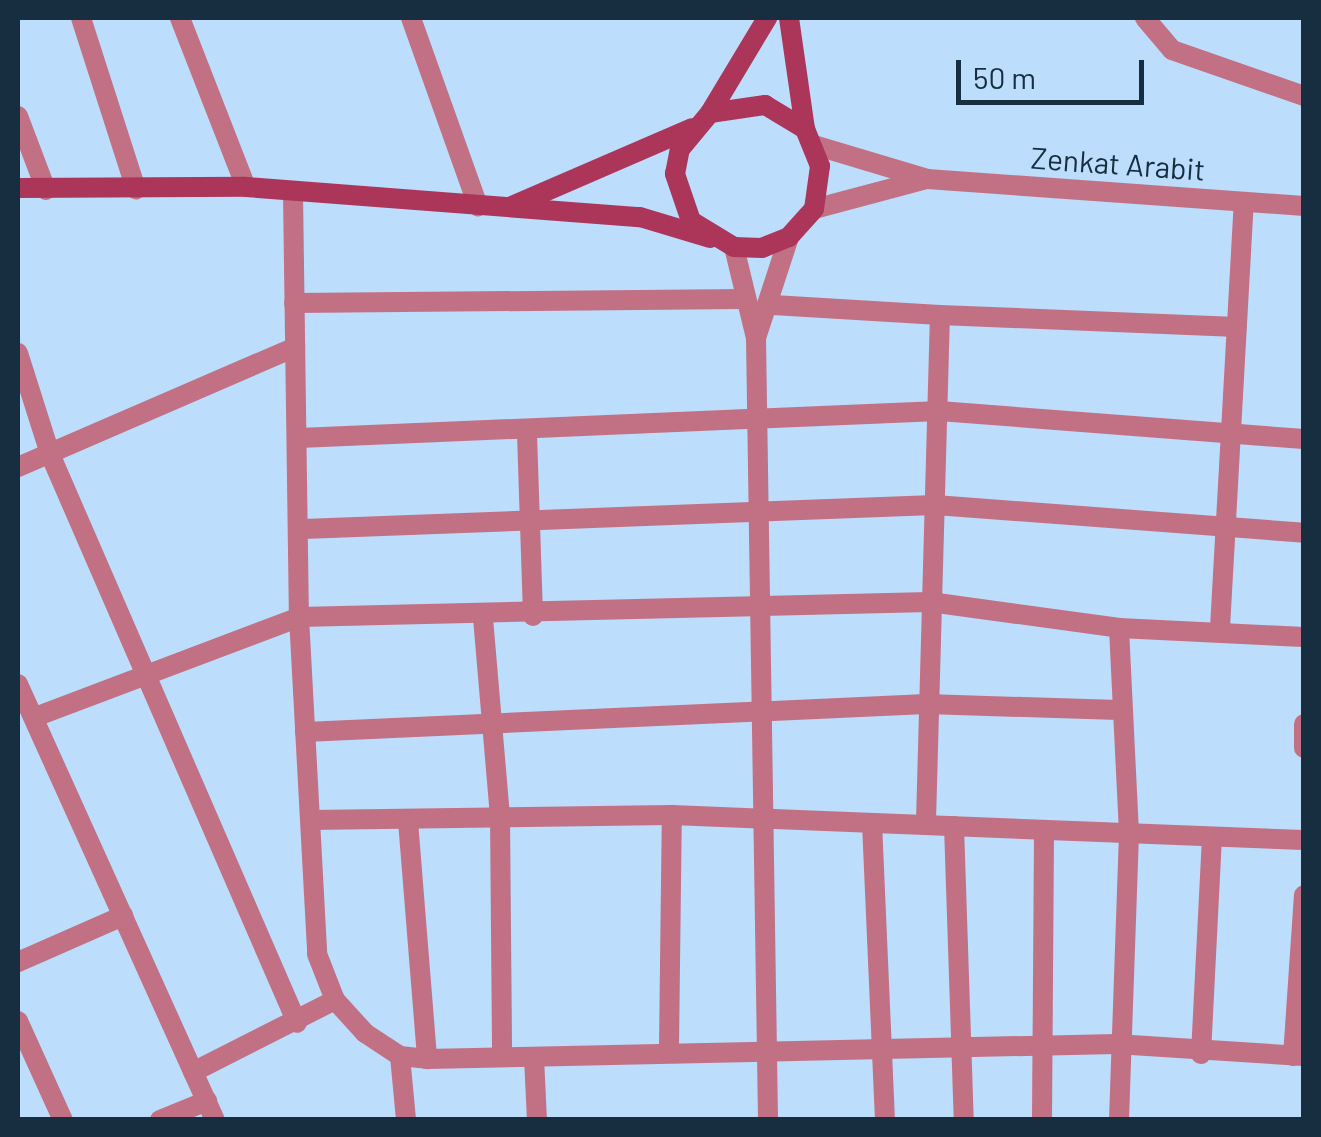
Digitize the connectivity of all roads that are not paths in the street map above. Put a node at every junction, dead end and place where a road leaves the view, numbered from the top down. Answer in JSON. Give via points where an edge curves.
{"nodes":[{"id":1,"x":81,"y":18,"type":"edge"},
{"id":2,"x":180,"y":18,"type":"edge"},
{"id":3,"x":411,"y":18,"type":"edge"},
{"id":4,"x":767,"y":18,"type":"edge"},
{"id":5,"x":789,"y":18,"type":"edge"},
{"id":6,"x":1145,"y":18,"type":"edge"},
{"id":7,"x":1304,"y":96,"type":"edge"},
{"id":8,"x":710,"y":113,"type":"junction"},
{"id":9,"x":18,"y":116,"type":"edge"},
{"id":10,"x":693,"y":128,"type":"junction"},
{"id":11,"x":809,"y":137,"type":"junction"},
{"id":12,"x":927,"y":179,"type":"junction"},
{"id":13,"x":246,"y":187,"type":"junction"},
{"id":14,"x":18,"y":188,"type":"edge"},
{"id":15,"x":136,"y":188,"type":"junction"},
{"id":16,"x":46,"y":190,"type":"junction"},
{"id":17,"x":293,"y":193,"type":"junction"},
{"id":18,"x":1244,"y":203,"type":"junction"},
{"id":19,"x":478,"y":206,"type":"junction"},
{"id":20,"x":1304,"y":206,"type":"edge"},
{"id":21,"x":506,"y":209,"type":"junction"},
{"id":22,"x":814,"y":209,"type":"junction"},
{"id":23,"x":788,"y":237,"type":"junction"},
{"id":24,"x":710,"y":238,"type":"junction"},
{"id":25,"x":734,"y":248,"type":"junction"},
{"id":26,"x":743,"y":300,"type":"junction"},
{"id":27,"x":294,"y":303,"type":"junction"},
{"id":28,"x":773,"y":305,"type":"junction"},
{"id":29,"x":940,"y":315,"type":"junction"},
{"id":30,"x":1237,"y":328,"type":"junction"},
{"id":31,"x":756,"y":338,"type":"junction"},
{"id":32,"x":295,"y":347,"type":"junction"},
{"id":33,"x":18,"y":353,"type":"edge"},
{"id":34,"x":939,"y":411,"type":"junction"},
{"id":35,"x":753,"y":425,"type":"junction"},
{"id":36,"x":527,"y":434,"type":"junction"},
{"id":37,"x":1230,"y":434,"type":"junction"},
{"id":38,"x":299,"y":438,"type":"junction"},
{"id":39,"x":1304,"y":440,"type":"edge"},
{"id":40,"x":50,"y":454,"type":"junction"},
{"id":41,"x":18,"y":467,"type":"edge"},
{"id":42,"x":935,"y":505,"type":"junction"},
{"id":43,"x":754,"y":518,"type":"junction"},
{"id":44,"x":530,"y":524,"type":"junction"},
{"id":45,"x":1224,"y":526,"type":"junction"},
{"id":46,"x":303,"y":530,"type":"junction"},
{"id":47,"x":1304,"y":533,"type":"edge"},
{"id":48,"x":930,"y":602,"type":"junction"},
{"id":49,"x":754,"y":611,"type":"junction"},
{"id":50,"x":533,"y":616,"type":"junction"},
{"id":51,"x":299,"y":618,"type":"junction"},
{"id":52,"x":483,"y":618,"type":"junction"},
{"id":53,"x":1120,"y":628,"type":"junction"},
{"id":54,"x":1220,"y":628,"type":"junction"},
{"id":55,"x":1304,"y":637,"type":"edge"},
{"id":56,"x":148,"y":673,"type":"junction"},
{"id":57,"x":24,"y":703,"type":"edge"},
{"id":58,"x":926,"y":704,"type":"junction"},
{"id":59,"x":1119,"y":710,"type":"junction"},
{"id":60,"x":760,"y":712,"type":"junction"},
{"id":61,"x":496,"y":718,"type":"junction"},
{"id":62,"x":1304,"y":724,"type":"edge"},
{"id":63,"x":305,"y":732,"type":"junction"},
{"id":64,"x":1303,"y":738,"type":"edge"},
{"id":65,"x":1304,"y":748,"type":"edge"},
{"id":66,"x":672,"y":814,"type":"junction"},
{"id":67,"x":500,"y":816,"type":"junction"},
{"id":68,"x":761,"y":818,"type":"junction"},
{"id":69,"x":310,"y":820,"type":"junction"},
{"id":70,"x":408,"y":820,"type":"junction"},
{"id":71,"x":926,"y":821,"type":"junction"},
{"id":72,"x":872,"y":823,"type":"junction"},
{"id":73,"x":954,"y":826,"type":"junction"},
{"id":74,"x":1044,"y":830,"type":"junction"},
{"id":75,"x":1129,"y":833,"type":"junction"},
{"id":76,"x":1212,"y":837,"type":"junction"},
{"id":77,"x":1304,"y":840,"type":"edge"},
{"id":78,"x":1304,"y":894,"type":"edge"},
{"id":79,"x":122,"y":916,"type":"junction"},
{"id":80,"x":18,"y":962,"type":"edge"},
{"id":81,"x":334,"y":1000,"type":"junction"},
{"id":82,"x":18,"y":1022,"type":"edge"},
{"id":83,"x":297,"y":1024,"type":"junction"},
{"id":84,"x":1116,"y":1044,"type":"junction"},
{"id":85,"x":1038,"y":1046,"type":"junction"},
{"id":86,"x":669,"y":1047,"type":"junction"},
{"id":87,"x":765,"y":1047,"type":"junction"},
{"id":88,"x":961,"y":1047,"type":"junction"},
{"id":89,"x":886,"y":1048,"type":"junction"},
{"id":90,"x":1201,"y":1054,"type":"junction"},
{"id":91,"x":400,"y":1056,"type":"junction"},
{"id":92,"x":1298,"y":1056,"type":"edge"},
{"id":93,"x":502,"y":1057,"type":"junction"},
{"id":94,"x":427,"y":1058,"type":"junction"},
{"id":95,"x":534,"y":1058,"type":"junction"},
{"id":96,"x":193,"y":1072,"type":"junction"},
{"id":97,"x":211,"y":1110,"type":"edge"},
{"id":98,"x":63,"y":1120,"type":"edge"},
{"id":99,"x":160,"y":1120,"type":"edge"},
{"id":100,"x":406,"y":1120,"type":"edge"},
{"id":101,"x":537,"y":1120,"type":"edge"},
{"id":102,"x":768,"y":1120,"type":"edge"},
{"id":103,"x":885,"y":1120,"type":"edge"},
{"id":104,"x":964,"y":1120,"type":"edge"},
{"id":105,"x":1042,"y":1120,"type":"edge"},
{"id":106,"x":1119,"y":1120,"type":"edge"}],
"edges":[{"from":1,"to":15,"type":"street"},
{"from":2,"to":13,"type":"street"},
{"from":3,"to":19,"type":"street"},
{"from":4,"to":8,"type":"main road"},
{"from":5,"to":11,"type":"main road"},
{"from":6,"to":7,"type":"street","via":[[1172,50]]},
{"from":8,"to":10,"type":"main road"},
{"from":8,"to":11,"type":"main road","via":[[765,105]]},
{"from":9,"to":16,"type":"street"},
{"from":10,"to":21,"type":"main road"},
{"from":10,"to":24,"type":"main road","via":[[680,149],[679,199]]},
{"from":11,"to":12,"type":"street"},
{"from":11,"to":22,"type":"main road"},
{"from":12,"to":18,"type":"street","name":"Zenkat Arabit"},
{"from":12,"to":22,"type":"street"},
{"from":13,"to":15,"type":"main road"},
{"from":13,"to":17,"type":"main road"},
{"from":14,"to":16,"type":"main road"},
{"from":15,"to":16,"type":"main road"},
{"from":17,"to":19,"type":"main road"},
{"from":17,"to":27,"type":"street"},
{"from":18,"to":20,"type":"street","name":"Zenkat Arabit"},
{"from":18,"to":30,"type":"street"},
{"from":19,"to":21,"type":"main road"},
{"from":21,"to":24,"type":"main road","via":[[640,216]]},
{"from":22,"to":23,"type":"main road"},
{"from":23,"to":25,"type":"main road"},
{"from":23,"to":28,"type":"street"},
{"from":24,"to":25,"type":"main road"},
{"from":25,"to":26,"type":"street"},
{"from":26,"to":27,"type":"street"},
{"from":26,"to":31,"type":"street"},
{"from":27,"to":32,"type":"street"},
{"from":28,"to":29,"type":"street"},
{"from":28,"to":31,"type":"street"},
{"from":29,"to":30,"type":"street"},
{"from":29,"to":34,"type":"street"},
{"from":30,"to":37,"type":"street"},
{"from":31,"to":35,"type":"street"},
{"from":32,"to":38,"type":"street"},
{"from":32,"to":40,"type":"street"},
{"from":33,"to":40,"type":"street"},
{"from":34,"to":35,"type":"street"},
{"from":34,"to":37,"type":"street"},
{"from":34,"to":42,"type":"street"},
{"from":35,"to":36,"type":"street"},
{"from":35,"to":43,"type":"street"},
{"from":36,"to":38,"type":"street"},
{"from":36,"to":44,"type":"street"},
{"from":37,"to":39,"type":"street"},
{"from":37,"to":45,"type":"street"},
{"from":38,"to":46,"type":"street"},
{"from":40,"to":41,"type":"street"},
{"from":40,"to":56,"type":"street"},
{"from":42,"to":43,"type":"street"},
{"from":42,"to":45,"type":"street"},
{"from":42,"to":48,"type":"street"},
{"from":43,"to":44,"type":"street"},
{"from":43,"to":49,"type":"street"},
{"from":44,"to":46,"type":"street"},
{"from":44,"to":50,"type":"street"},
{"from":45,"to":47,"type":"street"},
{"from":45,"to":54,"type":"street"},
{"from":46,"to":51,"type":"street"},
{"from":48,"to":49,"type":"street"},
{"from":48,"to":53,"type":"street"},
{"from":48,"to":58,"type":"street"},
{"from":49,"to":50,"type":"street"},
{"from":49,"to":60,"type":"street"},
{"from":50,"to":52,"type":"street"},
{"from":51,"to":52,"type":"street"},
{"from":51,"to":56,"type":"street"},
{"from":51,"to":63,"type":"street"},
{"from":52,"to":61,"type":"street"},
{"from":53,"to":54,"type":"street"},
{"from":53,"to":59,"type":"street"},
{"from":54,"to":55,"type":"street"},
{"from":56,"to":57,"type":"street"},
{"from":56,"to":83,"type":"street"},
{"from":57,"to":79,"type":"street"},
{"from":58,"to":59,"type":"street"},
{"from":58,"to":60,"type":"street"},
{"from":58,"to":71,"type":"street"},
{"from":59,"to":75,"type":"street"},
{"from":60,"to":61,"type":"street"},
{"from":60,"to":68,"type":"street"},
{"from":61,"to":63,"type":"street"},
{"from":61,"to":67,"type":"street"},
{"from":62,"to":64,"type":"street"},
{"from":63,"to":69,"type":"street"},
{"from":64,"to":65,"type":"street"},
{"from":66,"to":67,"type":"street"},
{"from":66,"to":68,"type":"street"},
{"from":66,"to":86,"type":"street"},
{"from":67,"to":70,"type":"street"},
{"from":67,"to":93,"type":"street"},
{"from":68,"to":72,"type":"street"},
{"from":68,"to":87,"type":"street"},
{"from":69,"to":70,"type":"street"},
{"from":69,"to":81,"type":"street","via":[[316,954]]},
{"from":70,"to":94,"type":"street"},
{"from":71,"to":72,"type":"street"},
{"from":71,"to":73,"type":"street"},
{"from":72,"to":89,"type":"street"},
{"from":73,"to":74,"type":"street"},
{"from":73,"to":88,"type":"street"},
{"from":74,"to":75,"type":"street"},
{"from":74,"to":85,"type":"street"},
{"from":75,"to":76,"type":"street"},
{"from":75,"to":84,"type":"street"},
{"from":76,"to":77,"type":"street"},
{"from":76,"to":90,"type":"street"},
{"from":78,"to":92,"type":"street"},
{"from":79,"to":80,"type":"street"},
{"from":79,"to":96,"type":"street"},
{"from":81,"to":83,"type":"street"},
{"from":81,"to":91,"type":"street"},
{"from":82,"to":98,"type":"street"},
{"from":83,"to":96,"type":"street"},
{"from":84,"to":85,"type":"street"},
{"from":84,"to":90,"type":"street"},
{"from":84,"to":106,"type":"street"},
{"from":85,"to":88,"type":"street"},
{"from":85,"to":105,"type":"street"},
{"from":86,"to":87,"type":"street"},
{"from":86,"to":95,"type":"street"},
{"from":87,"to":89,"type":"street"},
{"from":87,"to":102,"type":"street"},
{"from":88,"to":89,"type":"street"},
{"from":88,"to":104,"type":"street"},
{"from":89,"to":103,"type":"street"},
{"from":90,"to":92,"type":"street"},
{"from":91,"to":94,"type":"street"},
{"from":91,"to":100,"type":"street"},
{"from":93,"to":94,"type":"street"},
{"from":93,"to":95,"type":"street"},
{"from":95,"to":101,"type":"street"},
{"from":96,"to":97,"type":"street"},
{"from":97,"to":99,"type":"street"}]}
